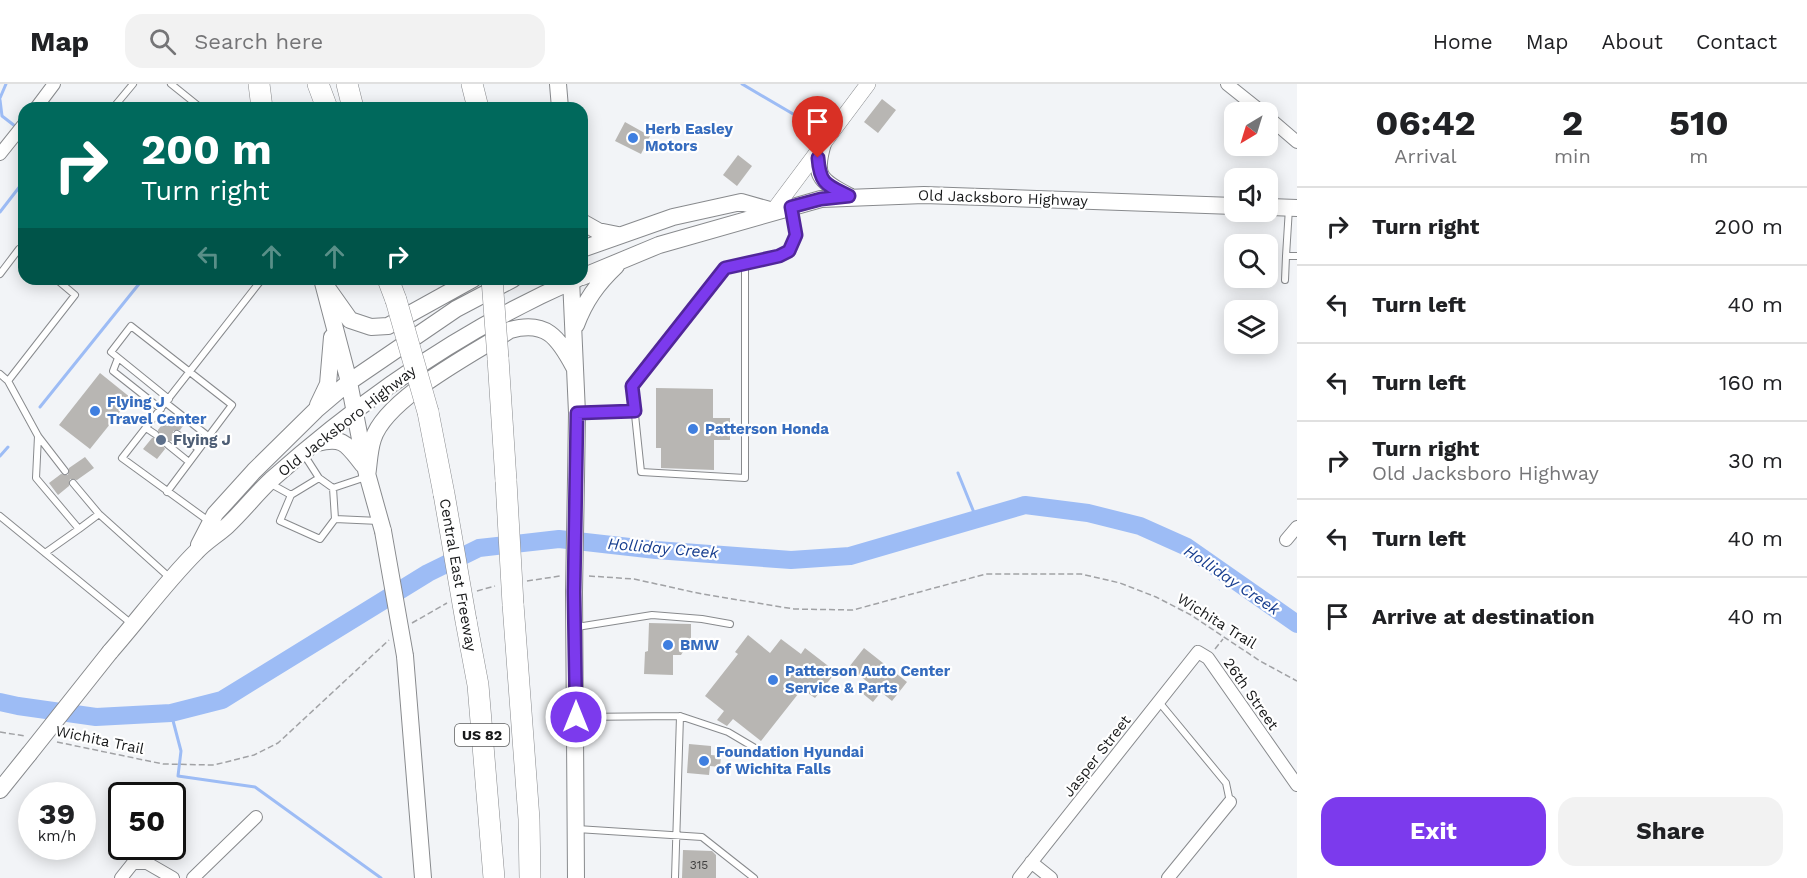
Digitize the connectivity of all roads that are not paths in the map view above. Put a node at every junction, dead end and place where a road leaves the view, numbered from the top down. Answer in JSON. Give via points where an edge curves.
{"nodes":[{"id":1,"x":54,"y":84,"type":"edge"},
{"id":2,"x":133,"y":84,"type":"edge"},
{"id":3,"x":171,"y":84,"type":"edge"},
{"id":4,"x":249,"y":84,"type":"edge"},
{"id":5,"x":259,"y":84,"type":"edge"},
{"id":6,"x":318,"y":84,"type":"edge"},
{"id":7,"x":347,"y":84,"type":"edge"},
{"id":8,"x":472,"y":84,"type":"edge"},
{"id":9,"x":484,"y":84,"type":"edge"},
{"id":10,"x":558,"y":84,"type":"edge"},
{"id":11,"x":868,"y":84,"type":"edge"},
{"id":12,"x":1227,"y":84,"type":"edge"},
{"id":13,"x":40,"y":102,"type":"edge"},
{"id":14,"x":118,"y":102,"type":"edge"},
{"id":15,"x":194,"y":102,"type":"edge"},
{"id":16,"x":258,"y":102,"type":"edge"},
{"id":17,"x":260,"y":102,"type":"edge"},
{"id":18,"x":325,"y":102,"type":"edge"},
{"id":19,"x":352,"y":102,"type":"edge"},
{"id":20,"x":476,"y":102,"type":"edge"},
{"id":21,"x":484,"y":102,"type":"edge"},
{"id":22,"x":560,"y":102,"type":"edge"},
{"id":23,"x":1250,"y":102,"type":"edge"},
{"id":24,"x":1278,"y":126,"type":"edge"},
{"id":25,"x":18,"y":132,"type":"edge"},
{"id":26,"x":824,"y":140,"type":"junction"},
{"id":27,"x":1297,"y":142,"type":"edge"},
{"id":28,"x":0,"y":154,"type":"edge"},
{"id":29,"x":849,"y":196,"type":"junction"},
{"id":30,"x":1224,"y":206,"type":"edge"},
{"id":31,"x":791,"y":207,"type":"junction"},
{"id":32,"x":1293,"y":207,"type":"edge"},
{"id":33,"x":772,"y":211,"type":"junction"},
{"id":34,"x":588,"y":225,"type":"edge"},
{"id":35,"x":619,"y":236,"type":"junction"},
{"id":36,"x":588,"y":247,"type":"edge"},
{"id":37,"x":18,"y":253,"type":"edge"},
{"id":38,"x":1286,"y":256,"type":"junction"},
{"id":39,"x":1297,"y":256,"type":"edge"},
{"id":40,"x":622,"y":260,"type":"junction"},
{"id":41,"x":745,"y":263,"type":"junction"},
{"id":42,"x":0,"y":274,"type":"edge"},
{"id":43,"x":588,"y":274,"type":"edge"},
{"id":44,"x":1285,"y":280,"type":"dead end"},
{"id":45,"x":63,"y":285,"type":"edge"},
{"id":46,"x":257,"y":285,"type":"edge"},
{"id":47,"x":323,"y":285,"type":"edge"},
{"id":48,"x":326,"y":285,"type":"edge"},
{"id":49,"x":392,"y":285,"type":"edge"},
{"id":50,"x":462,"y":285,"type":"edge"},
{"id":51,"x":492,"y":285,"type":"edge"},
{"id":52,"x":502,"y":285,"type":"edge"},
{"id":53,"x":562,"y":285,"type":"edge"},
{"id":54,"x":575,"y":285,"type":"edge"},
{"id":55,"x":333,"y":324,"type":"junction"},
{"id":56,"x":573,"y":332,"type":"junction"},
{"id":57,"x":118,"y":358,"type":"junction"},
{"id":58,"x":574,"y":367,"type":"junction"},
{"id":59,"x":190,"y":372,"type":"junction"},
{"id":60,"x":0,"y":374,"type":"edge"},
{"id":61,"x":8,"y":381,"type":"junction"},
{"id":62,"x":349,"y":382,"type":"junction"},
{"id":63,"x":168,"y":401,"type":"junction"},
{"id":64,"x":161,"y":409,"type":"junction"},
{"id":65,"x":316,"y":410,"type":"junction"},
{"id":66,"x":354,"y":411,"type":"junction"},
{"id":67,"x":635,"y":411,"type":"junction"},
{"id":68,"x":577,"y":413,"type":"junction"},
{"id":69,"x":156,"y":416,"type":"junction"},
{"id":70,"x":164,"y":422,"type":"dead end"},
{"id":71,"x":146,"y":428,"type":"junction"},
{"id":72,"x":154,"y":434,"type":"dead end"},
{"id":73,"x":177,"y":434,"type":"dead end"},
{"id":74,"x":38,"y":436,"type":"junction"},
{"id":75,"x":208,"y":436,"type":"junction"},
{"id":76,"x":168,"y":445,"type":"dead end"},
{"id":77,"x":308,"y":448,"type":"junction"},
{"id":78,"x":199,"y":449,"type":"junction"},
{"id":79,"x":189,"y":462,"type":"junction"},
{"id":80,"x":65,"y":471,"type":"dead end"},
{"id":81,"x":366,"y":472,"type":"junction"},
{"id":82,"x":319,"y":478,"type":"junction"},
{"id":83,"x":269,"y":482,"type":"junction"},
{"id":84,"x":73,"y":483,"type":"dead end"},
{"id":85,"x":333,"y":488,"type":"junction"},
{"id":86,"x":167,"y":492,"type":"junction"},
{"id":87,"x":291,"y":495,"type":"junction"},
{"id":88,"x":99,"y":514,"type":"junction"},
{"id":89,"x":0,"y":516,"type":"edge"},
{"id":90,"x":335,"y":519,"type":"junction"},
{"id":91,"x":211,"y":523,"type":"junction"},
{"id":92,"x":381,"y":526,"type":"junction"},
{"id":93,"x":1297,"y":527,"type":"edge"},
{"id":94,"x":79,"y":529,"type":"junction"},
{"id":95,"x":1286,"y":540,"type":"dead end"},
{"id":96,"x":196,"y":551,"type":"junction"},
{"id":97,"x":45,"y":553,"type":"junction"},
{"id":98,"x":172,"y":579,"type":"junction"},
{"id":99,"x":730,"y":624,"type":"dead end"},
{"id":100,"x":133,"y":625,"type":"junction"},
{"id":101,"x":576,"y":627,"type":"junction"},
{"id":102,"x":1203,"y":655,"type":"joint"},
{"id":103,"x":1159,"y":702,"type":"junction"},
{"id":104,"x":680,"y":716,"type":"junction"},
{"id":105,"x":576,"y":717,"type":"junction"},
{"id":106,"x":755,"y":747,"type":"dead end"},
{"id":107,"x":1297,"y":785,"type":"edge"},
{"id":108,"x":0,"y":789,"type":"edge"},
{"id":109,"x":1230,"y":802,"type":"joint"},
{"id":110,"x":256,"y":817,"type":"dead end"},
{"id":111,"x":529,"y":819,"type":"junction"},
{"id":112,"x":576,"y":829,"type":"junction"},
{"id":113,"x":676,"y":835,"type":"junction"},
{"id":114,"x":492,"y":851,"type":"junction"},
{"id":115,"x":1031,"y":862,"type":"junction"},
{"id":116,"x":121,"y":878,"type":"edge"},
{"id":117,"x":173,"y":878,"type":"edge"},
{"id":118,"x":193,"y":878,"type":"edge"},
{"id":119,"x":423,"y":878,"type":"edge"},
{"id":120,"x":485,"y":878,"type":"edge"},
{"id":121,"x":494,"y":878,"type":"edge"},
{"id":122,"x":530,"y":878,"type":"edge"},
{"id":123,"x":536,"y":878,"type":"edge"},
{"id":124,"x":576,"y":878,"type":"edge"},
{"id":125,"x":675,"y":878,"type":"edge"},
{"id":126,"x":754,"y":878,"type":"edge"},
{"id":127,"x":1019,"y":878,"type":"edge"},
{"id":128,"x":1051,"y":878,"type":"edge"},
{"id":129,"x":1168,"y":878,"type":"edge"}],
"edges":[{"from":1,"to":13,"type":"street"},
{"from":2,"to":14,"type":"lane"},
{"from":3,"to":15,"type":"lane"},
{"from":4,"to":16,"type":"main road"},
{"from":5,"to":17,"type":"highway"},
{"from":6,"to":18,"type":"highway"},
{"from":7,"to":19,"type":"highway"},
{"from":8,"to":20,"type":"highway"},
{"from":9,"to":21,"type":"highway"},
{"from":10,"to":22,"type":"main road"},
{"from":11,"to":26,"type":"street"},
{"from":12,"to":23,"type":"street"},
{"from":24,"to":27,"type":"street"},
{"from":25,"to":28,"type":"street"},
{"from":26,"to":29,"type":"main road","via":[[818,158],[819,172],[825,184]]},
{"from":26,"to":33,"type":"street"},
{"from":29,"to":30,"type":"main road","name":"Old Jacksboro Highway"},
{"from":29,"to":31,"type":"main road","name":"Old Jacksboro Highway"},
{"from":31,"to":33,"type":"main road","name":"Old Jacksboro Highway"},
{"from":31,"to":41,"type":"lane","via":[[796,235],[789,251]]},
{"from":32,"to":38,"type":"lane"},
{"from":33,"to":35,"type":"main road","name":"Old Jacksboro Highway","via":[[741,202],[673,217]]},
{"from":33,"to":40,"type":"main road","name":"Old Jacksboro Highway"},
{"from":34,"to":35,"type":"main road"},
{"from":35,"to":36,"type":"main road","name":"Old Jacksboro Highway"},
{"from":37,"to":42,"type":"lane"},
{"from":38,"to":39,"type":"lane"},
{"from":38,"to":44,"type":"lane"},
{"from":40,"to":43,"type":"main road","name":"Old Jacksboro Highway"},
{"from":40,"to":56,"type":"main road","via":[[584,304]]},
{"from":41,"to":67,"type":"lane","via":[[725,268],[632,386]]},
{"from":41,"to":67,"type":"lane","via":[[745,478],[641,472]]},
{"from":45,"to":61,"type":"lane","via":[[75,295]]},
{"from":46,"to":59,"type":"lane"},
{"from":47,"to":55,"type":"main road"},
{"from":48,"to":50,"type":"main road","via":[[350,320],[371,327],[388,326]]},
{"from":49,"to":114,"type":"highway","name":"Central East Freeway","number":"US 82","bridge":true,"via":[[428,412],[478,685]]},
{"from":51,"to":111,"type":"highway","number":"US 82","bridge":true},
{"from":52,"to":62,"type":"main road","name":"Old Jacksboro Highway","via":[[456,309]]},
{"from":53,"to":66,"type":"main road","name":"Old Jacksboro Highway","via":[[446,347]]},
{"from":54,"to":56,"type":"main road"},
{"from":55,"to":62,"type":"main road"},
{"from":55,"to":65,"type":"main road","via":[[328,384]]},
{"from":56,"to":58,"type":"main road"},
{"from":57,"to":59,"type":"lane","via":[[111,352],[131,327]]},
{"from":57,"to":63,"type":"lane"},
{"from":57,"to":64,"type":"lane","via":[[113,371]]},
{"from":58,"to":68,"type":"main road"},
{"from":58,"to":81,"type":"main road","via":[[551,333],[536,327],[510,330],[402,399],[373,439]]},
{"from":59,"to":63,"type":"lane"},
{"from":59,"to":75,"type":"lane","via":[[232,405]]},
{"from":60,"to":61,"type":"lane"},
{"from":61,"to":74,"type":"lane"},
{"from":62,"to":65,"type":"main road","name":"Old Jacksboro Highway"},
{"from":62,"to":66,"type":"main road"},
{"from":63,"to":64,"type":"lane"},
{"from":63,"to":75,"type":"lane"},
{"from":64,"to":69,"type":"lane"},
{"from":65,"to":91,"type":"main road","name":"Old Jacksboro Highway","via":[[254,471]]},
{"from":66,"to":77,"type":"main road","name":"Old Jacksboro Highway"},
{"from":66,"to":81,"type":"main road"},
{"from":67,"to":68,"type":"lane"},
{"from":68,"to":101,"type":"main road","bridge":true},
{"from":69,"to":70,"type":"lane"},
{"from":69,"to":71,"type":"lane"},
{"from":71,"to":72,"type":"lane"},
{"from":71,"to":86,"type":"lane","via":[[122,458]]},
{"from":73,"to":78,"type":"lane"},
{"from":74,"to":80,"type":"lane"},
{"from":74,"to":94,"type":"lane","via":[[36,478]]},
{"from":75,"to":78,"type":"lane"},
{"from":76,"to":79,"type":"lane"},
{"from":77,"to":81,"type":"main road","via":[[333,439],[346,444]]},
{"from":77,"to":82,"type":"lane"},
{"from":77,"to":83,"type":"main road","name":"Old Jacksboro Highway"},
{"from":78,"to":79,"type":"lane"},
{"from":79,"to":86,"type":"lane"},
{"from":81,"to":85,"type":"lane"},
{"from":81,"to":92,"type":"main road"},
{"from":82,"to":85,"type":"lane"},
{"from":82,"to":87,"type":"lane"},
{"from":83,"to":87,"type":"lane"},
{"from":83,"to":96,"type":"main road","name":"Old Jacksboro Highway","via":[[227,526]]},
{"from":84,"to":88,"type":"lane"},
{"from":85,"to":90,"type":"lane"},
{"from":86,"to":91,"type":"lane"},
{"from":87,"to":90,"type":"lane","via":[[280,521],[320,539]]},
{"from":88,"to":94,"type":"lane"},
{"from":88,"to":98,"type":"lane"},
{"from":89,"to":97,"type":"lane"},
{"from":90,"to":92,"type":"lane"},
{"from":91,"to":96,"type":"main road","name":"Old Jacksboro Highway"},
{"from":92,"to":119,"type":"main road","bridge":true,"via":[[405,656]]},
{"from":93,"to":95,"type":"street"},
{"from":94,"to":97,"type":"lane"},
{"from":96,"to":98,"type":"main road","name":"Old Jacksboro Highway"},
{"from":97,"to":100,"type":"lane"},
{"from":98,"to":100,"type":"main road","name":"Old Jacksboro Highway"},
{"from":99,"to":101,"type":"lane","via":[[652,615]]},
{"from":100,"to":108,"type":"main road","name":"Old Jacksboro Highway","bridge":true,"via":[[30,746]]},
{"from":101,"to":105,"type":"main road"},
{"from":102,"to":103,"type":"street","name":"Jasper Street"},
{"from":102,"to":107,"type":"street","name":"26th Street"},
{"from":103,"to":109,"type":"lane","via":[[1226,783]]},
{"from":103,"to":115,"type":"street","name":"Jasper Street"},
{"from":104,"to":105,"type":"lane"},
{"from":104,"to":106,"type":"lane","via":[[728,732]]},
{"from":104,"to":113,"type":"lane"},
{"from":105,"to":112,"type":"main road"},
{"from":109,"to":129,"type":"street"},
{"from":110,"to":118,"type":"street"},
{"from":111,"to":122,"type":"highway"},
{"from":111,"to":123,"type":"highway","number":"US 82"},
{"from":112,"to":113,"type":"lane"},
{"from":112,"to":124,"type":"main road"},
{"from":113,"to":125,"type":"lane"},
{"from":113,"to":126,"type":"lane","via":[[702,837]]},
{"from":114,"to":120,"type":"highway","number":"US 82"},
{"from":114,"to":121,"type":"highway","name":"Central East Freeway"},
{"from":115,"to":127,"type":"street","name":"Jasper Street"},
{"from":115,"to":128,"type":"street"},
{"from":116,"to":117,"type":"street","via":[[133,863],[147,863]]}]}
